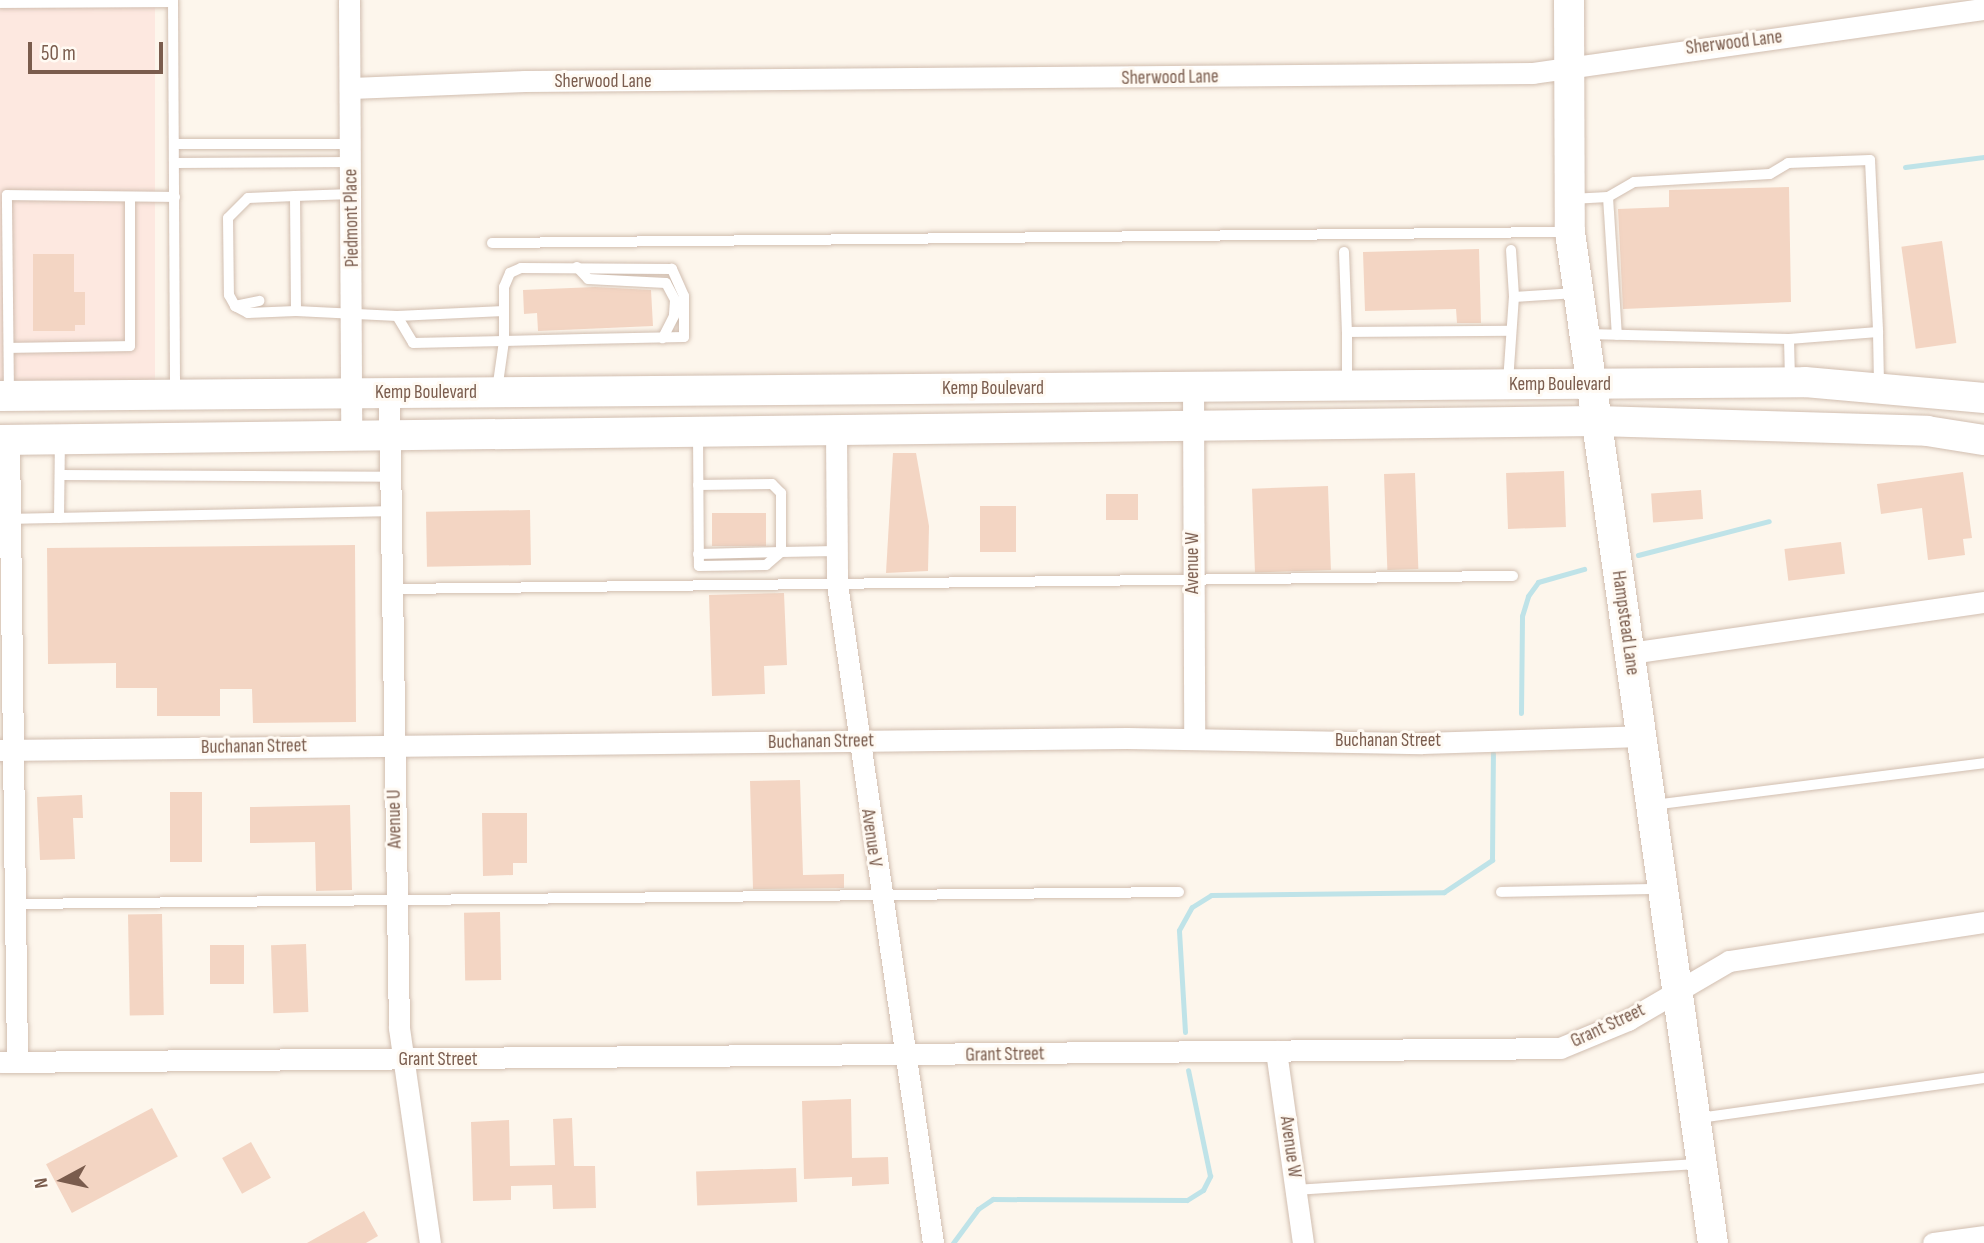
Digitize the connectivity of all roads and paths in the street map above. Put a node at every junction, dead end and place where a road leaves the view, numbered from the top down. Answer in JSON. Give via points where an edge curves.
{"nodes":[{"id":1,"x":349,"y":0,"type":"edge"},
{"id":2,"x":1569,"y":0,"type":"edge"},
{"id":3,"x":173,"y":1,"type":"edge"},
{"id":4,"x":0,"y":3,"type":"edge"},
{"id":5,"x":1984,"y":9,"type":"edge"},
{"id":6,"x":1569,"y":66,"type":"junction"},
{"id":7,"x":351,"y":88,"type":"junction"},
{"id":8,"x":175,"y":144,"type":"junction"},
{"id":9,"x":351,"y":153,"type":"junction"},
{"id":10,"x":175,"y":163,"type":"junction"},
{"id":11,"x":352,"y":194,"type":"junction"},
{"id":12,"x":295,"y":196,"type":"junction"},
{"id":13,"x":130,"y":197,"type":"junction"},
{"id":14,"x":175,"y":197,"type":"junction"},
{"id":15,"x":1608,"y":197,"type":"junction"},
{"id":16,"x":1570,"y":199,"type":"junction"},
{"id":17,"x":1570,"y":232,"type":"junction"},
{"id":18,"x":492,"y":243,"type":"dead end"},
{"id":19,"x":1511,"y":250,"type":"dead end"},
{"id":20,"x":1344,"y":252,"type":"dead end"},
{"id":21,"x":577,"y":267,"type":"junction"},
{"id":22,"x":1579,"y":293,"type":"junction"},
{"id":23,"x":1514,"y":297,"type":"junction"},
{"id":24,"x":296,"y":298,"type":"junction"},
{"id":25,"x":282,"y":299,"type":"dead end"},
{"id":26,"x":259,"y":301,"type":"dead end"},
{"id":27,"x":235,"y":306,"type":"junction"},
{"id":28,"x":504,"y":310,"type":"junction"},
{"id":29,"x":296,"y":311,"type":"junction"},
{"id":30,"x":352,"y":312,"type":"junction"},
{"id":31,"x":397,"y":316,"type":"junction"},
{"id":32,"x":1510,"y":331,"type":"junction"},
{"id":33,"x":1347,"y":332,"type":"junction"},
{"id":34,"x":1878,"y":332,"type":"junction"},
{"id":35,"x":1584,"y":334,"type":"junction"},
{"id":36,"x":1617,"y":335,"type":"junction"},
{"id":37,"x":663,"y":338,"type":"junction"},
{"id":38,"x":1789,"y":339,"type":"junction"},
{"id":39,"x":504,"y":341,"type":"junction"},
{"id":40,"x":9,"y":348,"type":"junction"},
{"id":41,"x":1791,"y":382,"type":"junction"},
{"id":42,"x":1508,"y":385,"type":"junction"},
{"id":43,"x":1592,"y":386,"type":"junction"},
{"id":44,"x":1879,"y":386,"type":"junction"},
{"id":45,"x":1347,"y":387,"type":"junction"},
{"id":46,"x":1193,"y":388,"type":"junction"},
{"id":47,"x":838,"y":390,"type":"junction"},
{"id":48,"x":389,"y":393,"type":"junction"},
{"id":49,"x":496,"y":393,"type":"junction"},
{"id":50,"x":352,"y":394,"type":"junction"},
{"id":51,"x":175,"y":395,"type":"junction"},
{"id":52,"x":5,"y":396,"type":"edge"},
{"id":53,"x":1984,"y":398,"type":"edge"},
{"id":54,"x":1597,"y":421,"type":"junction"},
{"id":55,"x":1193,"y":425,"type":"junction"},
{"id":56,"x":836,"y":430,"type":"junction"},
{"id":57,"x":698,"y":431,"type":"junction"},
{"id":58,"x":390,"y":435,"type":"junction"},
{"id":59,"x":351,"y":436,"type":"junction"},
{"id":60,"x":60,"y":439,"type":"junction"},
{"id":61,"x":4,"y":440,"type":"edge"},
{"id":62,"x":1984,"y":440,"type":"edge"},
{"id":63,"x":60,"y":475,"type":"junction"},
{"id":64,"x":391,"y":477,"type":"junction"},
{"id":65,"x":698,"y":485,"type":"junction"},
{"id":66,"x":392,"y":511,"type":"junction"},
{"id":67,"x":59,"y":518,"type":"junction"},
{"id":68,"x":10,"y":519,"type":"junction"},
{"id":69,"x":837,"y":551,"type":"junction"},
{"id":70,"x":781,"y":552,"type":"junction"},
{"id":71,"x":1513,"y":576,"type":"dead end"},
{"id":72,"x":1194,"y":580,"type":"junction"},
{"id":73,"x":837,"y":584,"type":"junction"},
{"id":74,"x":394,"y":589,"type":"junction"},
{"id":75,"x":1984,"y":602,"type":"edge"},
{"id":76,"x":5,"y":608,"type":"edge"},
{"id":77,"x":1630,"y":653,"type":"junction"},
{"id":78,"x":1641,"y":736,"type":"junction"},
{"id":79,"x":1194,"y":738,"type":"junction"},
{"id":80,"x":858,"y":741,"type":"junction"},
{"id":81,"x":394,"y":746,"type":"junction"},
{"id":82,"x":6,"y":750,"type":"edge"},
{"id":83,"x":1984,"y":763,"type":"edge"},
{"id":84,"x":1651,"y":805,"type":"junction"},
{"id":85,"x":1663,"y":889,"type":"junction"},
{"id":86,"x":1179,"y":892,"type":"dead end"},
{"id":87,"x":1501,"y":892,"type":"dead end"},
{"id":88,"x":880,"y":896,"type":"junction"},
{"id":89,"x":396,"y":900,"type":"junction"},
{"id":90,"x":15,"y":904,"type":"junction"},
{"id":91,"x":1984,"y":922,"type":"edge"},
{"id":92,"x":1677,"y":991,"type":"junction"},
{"id":93,"x":1276,"y":1051,"type":"junction"},
{"id":94,"x":904,"y":1058,"type":"junction"},
{"id":95,"x":402,"y":1060,"type":"junction"},
{"id":96,"x":9,"y":1062,"type":"edge"},
{"id":97,"x":1984,"y":1078,"type":"edge"},
{"id":98,"x":1696,"y":1119,"type":"junction"},
{"id":99,"x":1702,"y":1164,"type":"junction"},
{"id":100,"x":1296,"y":1190,"type":"junction"},
{"id":101,"x":1984,"y":1236,"type":"edge"},
{"id":102,"x":430,"y":1243,"type":"edge"},
{"id":103,"x":933,"y":1243,"type":"edge"},
{"id":104,"x":1303,"y":1243,"type":"edge"},
{"id":105,"x":1713,"y":1243,"type":"edge"},
{"id":106,"x":1933,"y":1243,"type":"edge"}],
"edges":[{"from":1,"to":7,"type":"street","name":"Piedmont Place"},
{"from":2,"to":6,"type":"main road","name":"Hampstead Lane"},
{"from":3,"to":4,"type":"lane"},
{"from":3,"to":8,"type":"lane"},
{"from":5,"to":6,"type":"street","name":"Sherwood Lane"},
{"from":6,"to":7,"type":"street","name":"Sherwood Lane","via":[[1533,74],[525,81]]},
{"from":6,"to":16,"type":"main road","name":"Hampstead Lane"},
{"from":7,"to":9,"type":"street","name":"Piedmont Place"},
{"from":8,"to":9,"type":"lane"},
{"from":8,"to":10,"type":"lane"},
{"from":9,"to":10,"type":"lane"},
{"from":9,"to":11,"type":"street","name":"Piedmont Place"},
{"from":10,"to":14,"type":"lane"},
{"from":11,"to":12,"type":"lane"},
{"from":11,"to":30,"type":"street","name":"Piedmont Place"},
{"from":12,"to":24,"type":"lane"},
{"from":12,"to":27,"type":"lane","via":[[256,195],[233,209],[228,218],[229,295]]},
{"from":13,"to":14,"type":"lane"},
{"from":13,"to":40,"type":"lane","via":[[130,346]]},
{"from":13,"to":40,"type":"lane","via":[[7,195]]},
{"from":14,"to":51,"type":"lane"},
{"from":15,"to":16,"type":"lane"},
{"from":15,"to":34,"type":"lane","via":[[1634,182],[1770,174],[1788,163],[1870,160]]},
{"from":15,"to":36,"type":"lane"},
{"from":16,"to":17,"type":"main road","name":"Hampstead Lane"},
{"from":17,"to":18,"type":"lane"},
{"from":17,"to":22,"type":"main road","name":"Hampstead Lane"},
{"from":19,"to":23,"type":"lane"},
{"from":20,"to":33,"type":"lane"},
{"from":21,"to":28,"type":"lane","via":[[510,273]]},
{"from":21,"to":37,"type":"lane","via":[[588,279],[666,283],[675,300],[674,316]]},
{"from":21,"to":37,"type":"lane","via":[[672,269],[684,296],[684,337]]},
{"from":22,"to":23,"type":"lane"},
{"from":22,"to":35,"type":"main road","name":"Hampstead Lane"},
{"from":23,"to":32,"type":"lane"},
{"from":24,"to":25,"type":"lane"},
{"from":24,"to":29,"type":"lane"},
{"from":26,"to":27,"type":"lane"},
{"from":27,"to":29,"type":"lane","via":[[248,313]]},
{"from":28,"to":31,"type":"lane"},
{"from":28,"to":39,"type":"lane"},
{"from":29,"to":30,"type":"lane"},
{"from":30,"to":31,"type":"lane"},
{"from":30,"to":50,"type":"street","name":"Piedmont Place"},
{"from":31,"to":39,"type":"lane","via":[[413,343]]},
{"from":32,"to":33,"type":"lane"},
{"from":32,"to":42,"type":"lane"},
{"from":33,"to":45,"type":"lane"},
{"from":34,"to":38,"type":"lane"},
{"from":34,"to":44,"type":"lane"},
{"from":35,"to":36,"type":"lane"},
{"from":35,"to":43,"type":"main road","name":"Hampstead Lane"},
{"from":36,"to":38,"type":"lane"},
{"from":37,"to":39,"type":"lane"},
{"from":38,"to":41,"type":"lane"},
{"from":39,"to":49,"type":"lane"},
{"from":40,"to":52,"type":"lane"},
{"from":41,"to":43,"type":"main road","name":"Kemp Boulevard"},
{"from":41,"to":44,"type":"main road","name":"Kemp Boulevard"},
{"from":42,"to":43,"type":"main road","name":"Kemp Boulevard"},
{"from":42,"to":45,"type":"main road","name":"Kemp Boulevard"},
{"from":43,"to":54,"type":"main road","name":"Hampstead Lane"},
{"from":44,"to":53,"type":"main road","name":"Kemp Boulevard"},
{"from":45,"to":46,"type":"main road","name":"Kemp Boulevard"},
{"from":46,"to":47,"type":"main road","name":"Kemp Boulevard"},
{"from":46,"to":55,"type":"street","name":"Avenue W"},
{"from":47,"to":49,"type":"main road","name":"Kemp Boulevard"},
{"from":47,"to":56,"type":"main road"},
{"from":48,"to":49,"type":"main road","name":"Kemp Boulevard"},
{"from":48,"to":50,"type":"main road","name":"Kemp Boulevard"},
{"from":48,"to":58,"type":"street","name":"Avenue U"},
{"from":50,"to":51,"type":"main road","name":"Kemp Boulevard"},
{"from":50,"to":59,"type":"street","name":"Piedmont Place"},
{"from":51,"to":52,"type":"main road","name":"Kemp Boulevard"},
{"from":52,"to":61,"type":"main road"},
{"from":54,"to":55,"type":"main road","name":"Kemp Boulevard"},
{"from":54,"to":62,"type":"main road","name":"Kemp Boulevard","via":[[1927,431]]},
{"from":54,"to":77,"type":"main road","name":"Hampstead Lane"},
{"from":55,"to":56,"type":"main road","name":"Kemp Boulevard"},
{"from":55,"to":72,"type":"street","name":"Avenue W"},
{"from":56,"to":57,"type":"main road","name":"Kemp Boulevard"},
{"from":56,"to":69,"type":"street","name":"Avenue V"},
{"from":57,"to":58,"type":"main road","name":"Kemp Boulevard"},
{"from":57,"to":65,"type":"lane"},
{"from":58,"to":59,"type":"main road","name":"Kemp Boulevard"},
{"from":58,"to":64,"type":"street","name":"Avenue U"},
{"from":59,"to":60,"type":"main road","name":"Kemp Boulevard"},
{"from":60,"to":61,"type":"main road","name":"Kemp Boulevard"},
{"from":60,"to":63,"type":"lane"},
{"from":61,"to":68,"type":"street"},
{"from":63,"to":64,"type":"lane"},
{"from":63,"to":67,"type":"lane"},
{"from":64,"to":66,"type":"street","name":"Avenue U"},
{"from":65,"to":70,"type":"lane","via":[[772,484],[781,493]]},
{"from":65,"to":70,"type":"lane","via":[[699,566],[766,565]]},
{"from":66,"to":67,"type":"lane"},
{"from":66,"to":74,"type":"street","name":"Avenue U"},
{"from":67,"to":68,"type":"lane"},
{"from":68,"to":76,"type":"street"},
{"from":69,"to":70,"type":"lane"},
{"from":69,"to":73,"type":"street","name":"Avenue V"},
{"from":71,"to":72,"type":"lane"},
{"from":72,"to":73,"type":"lane"},
{"from":72,"to":79,"type":"street","name":"Avenue W"},
{"from":73,"to":74,"type":"lane"},
{"from":73,"to":80,"type":"street","name":"Avenue V"},
{"from":74,"to":81,"type":"street","name":"Avenue U"},
{"from":75,"to":77,"type":"street"},
{"from":76,"to":82,"type":"street"},
{"from":77,"to":78,"type":"main road","name":"Hampstead Lane"},
{"from":78,"to":79,"type":"street","name":"Buchanan Street","via":[[1422,743]]},
{"from":78,"to":84,"type":"main road","name":"Hampstead Lane"},
{"from":79,"to":80,"type":"street","name":"Buchanan Street"},
{"from":80,"to":81,"type":"street","name":"Buchanan Street"},
{"from":80,"to":88,"type":"street","name":"Avenue V"},
{"from":81,"to":82,"type":"street","name":"Buchanan Street"},
{"from":81,"to":89,"type":"street","name":"Avenue U"},
{"from":82,"to":90,"type":"street"},
{"from":83,"to":84,"type":"lane"},
{"from":84,"to":85,"type":"main road","name":"Hampstead Lane"},
{"from":85,"to":87,"type":"lane"},
{"from":85,"to":92,"type":"main road","name":"Hampstead Lane"},
{"from":86,"to":88,"type":"lane"},
{"from":88,"to":89,"type":"lane"},
{"from":88,"to":94,"type":"street","name":"Avenue V"},
{"from":89,"to":90,"type":"lane"},
{"from":89,"to":95,"type":"street","name":"Avenue U"},
{"from":90,"to":96,"type":"street"},
{"from":91,"to":92,"type":"street","name":"Grant Street","via":[[1754,954],[1729,961]]},
{"from":92,"to":93,"type":"street","name":"Grant Street","via":[[1628,1020],[1560,1048]]},
{"from":92,"to":98,"type":"main road","name":"Hampstead Lane"},
{"from":93,"to":94,"type":"street","name":"Grant Street"},
{"from":93,"to":100,"type":"street","name":"Avenue W"},
{"from":94,"to":95,"type":"street","name":"Grant Street"},
{"from":94,"to":103,"type":"street","name":"Avenue V"},
{"from":95,"to":96,"type":"street","name":"Grant Street"},
{"from":95,"to":102,"type":"street","name":"Avenue U"},
{"from":97,"to":98,"type":"lane"},
{"from":98,"to":99,"type":"main road","name":"Hampstead Lane"},
{"from":99,"to":100,"type":"lane"},
{"from":99,"to":105,"type":"main road","name":"Hampstead Lane"},
{"from":100,"to":104,"type":"street","name":"Avenue W"},
{"from":101,"to":106,"type":"street"}]}
